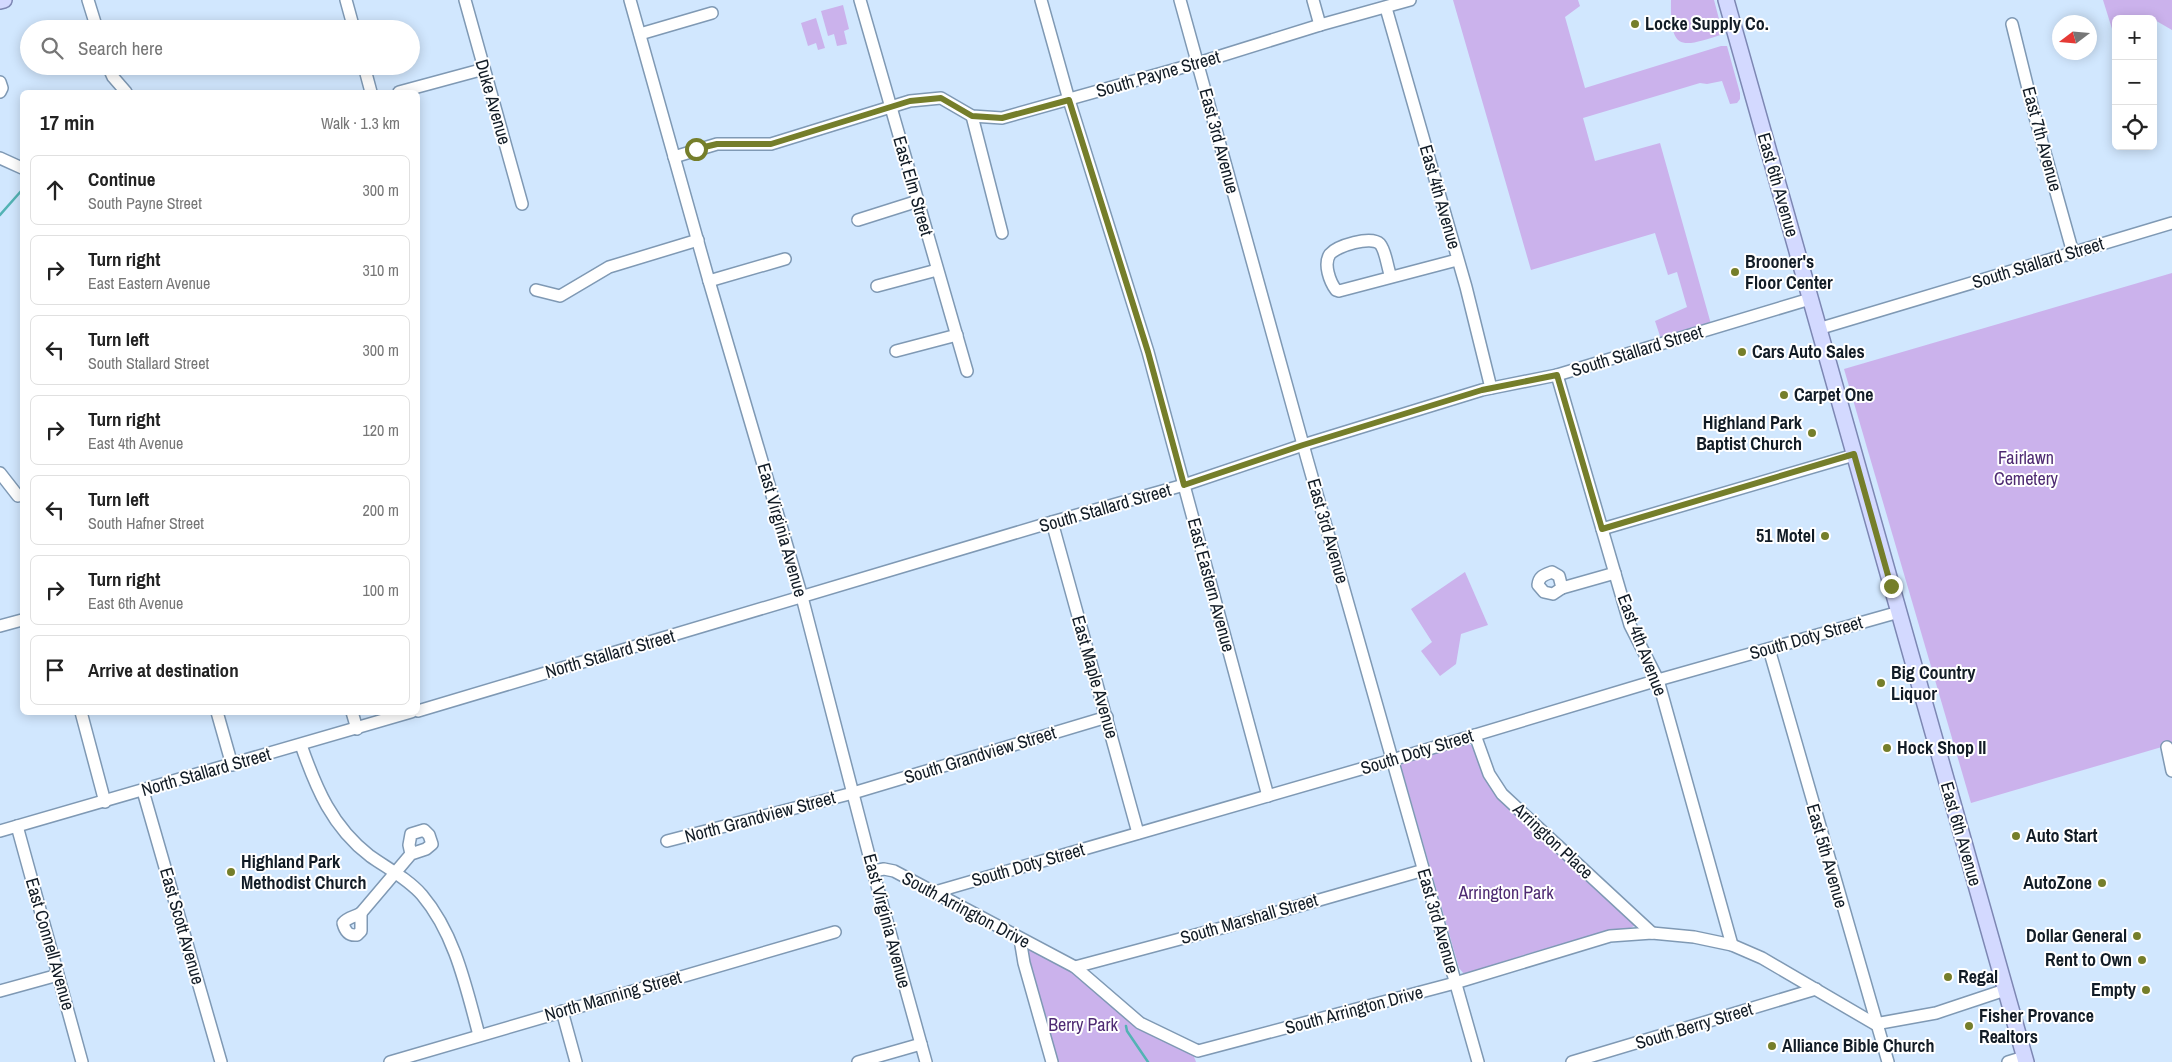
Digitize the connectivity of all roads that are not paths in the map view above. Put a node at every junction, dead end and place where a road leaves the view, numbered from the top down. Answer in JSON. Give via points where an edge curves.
{"nodes":[{"id":1,"x":4,"y":0,"type":"edge"},
{"id":2,"x":88,"y":0,"type":"edge"},
{"id":3,"x":346,"y":0,"type":"edge"},
{"id":4,"x":464,"y":0,"type":"edge"},
{"id":5,"x":630,"y":0,"type":"edge"},
{"id":6,"x":860,"y":0,"type":"edge"},
{"id":7,"x":1041,"y":0,"type":"edge"},
{"id":8,"x":1180,"y":0,"type":"edge"},
{"id":9,"x":1313,"y":0,"type":"edge"},
{"id":10,"x":1410,"y":0,"type":"edge"},
{"id":11,"x":1726,"y":0,"type":"edge"},
{"id":12,"x":0,"y":1,"type":"edge"},
{"id":13,"x":1386,"y":8,"type":"junction"},
{"id":14,"x":712,"y":13,"type":"dead end"},
{"id":15,"x":94,"y":20,"type":"edge"},
{"id":16,"x":352,"y":20,"type":"edge"},
{"id":17,"x":2012,"y":24,"type":"dead end"},
{"id":18,"x":1320,"y":25,"type":"junction"},
{"id":19,"x":640,"y":34,"type":"junction"},
{"id":20,"x":1198,"y":63,"type":"junction"},
{"id":21,"x":484,"y":69,"type":"junction"},
{"id":22,"x":112,"y":75,"type":"edge"},
{"id":23,"x":366,"y":75,"type":"edge"},
{"id":24,"x":0,"y":82,"type":"edge"},
{"id":25,"x":124,"y":90,"type":"edge"},
{"id":26,"x":370,"y":90,"type":"edge"},
{"id":27,"x":406,"y":90,"type":"edge"},
{"id":28,"x":0,"y":92,"type":"edge"},
{"id":29,"x":1069,"y":100,"type":"junction"},
{"id":30,"x":891,"y":108,"type":"junction"},
{"id":31,"x":972,"y":116,"type":"junction"},
{"id":32,"x":674,"y":157,"type":"junction"},
{"id":33,"x":0,"y":158,"type":"edge"},
{"id":34,"x":20,"y":167,"type":"edge"},
{"id":35,"x":918,"y":201,"type":"junction"},
{"id":36,"x":522,"y":204,"type":"dead end"},
{"id":37,"x":858,"y":220,"type":"dead end"},
{"id":38,"x":2172,"y":223,"type":"edge"},
{"id":39,"x":1002,"y":233,"type":"dead end"},
{"id":40,"x":698,"y":240,"type":"junction"},
{"id":41,"x":2074,"y":253,"type":"junction"},
{"id":42,"x":784,"y":258,"type":"dead end"},
{"id":43,"x":1457,"y":260,"type":"junction"},
{"id":44,"x":937,"y":270,"type":"junction"},
{"id":45,"x":1391,"y":276,"type":"junction"},
{"id":46,"x":709,"y":281,"type":"junction"},
{"id":47,"x":878,"y":286,"type":"dead end"},
{"id":48,"x":536,"y":290,"type":"dead end"},
{"id":49,"x":1810,"y":300,"type":"junction"},
{"id":50,"x":1818,"y":329,"type":"junction"},
{"id":51,"x":957,"y":335,"type":"junction"},
{"id":52,"x":896,"y":351,"type":"dead end"},
{"id":53,"x":967,"y":371,"type":"dead end"},
{"id":54,"x":1557,"y":375,"type":"junction"},
{"id":55,"x":1491,"y":388,"type":"junction"},
{"id":56,"x":1303,"y":445,"type":"junction"},
{"id":57,"x":1854,"y":454,"type":"junction"},
{"id":58,"x":0,"y":473,"type":"edge"},
{"id":59,"x":1184,"y":485,"type":"junction"},
{"id":60,"x":18,"y":496,"type":"dead end"},
{"id":61,"x":1052,"y":522,"type":"junction"},
{"id":62,"x":1602,"y":529,"type":"junction"},
{"id":63,"x":1615,"y":573,"type":"junction"},
{"id":64,"x":1562,"y":588,"type":"dead end"},
{"id":65,"x":802,"y":597,"type":"junction"},
{"id":66,"x":1899,"y":612,"type":"junction"},
{"id":67,"x":20,"y":621,"type":"edge"},
{"id":68,"x":0,"y":626,"type":"edge"},
{"id":69,"x":1769,"y":649,"type":"junction"},
{"id":70,"x":1658,"y":680,"type":"junction"},
{"id":71,"x":420,"y":710,"type":"edge"},
{"id":72,"x":82,"y":715,"type":"edge"},
{"id":73,"x":218,"y":715,"type":"edge"},
{"id":74,"x":353,"y":715,"type":"edge"},
{"id":75,"x":401,"y":715,"type":"edge"},
{"id":76,"x":1106,"y":717,"type":"junction"},
{"id":77,"x":357,"y":729,"type":"junction"},
{"id":78,"x":1475,"y":735,"type":"junction"},
{"id":79,"x":301,"y":745,"type":"junction"},
{"id":80,"x":2167,"y":747,"type":"dead end"},
{"id":81,"x":1392,"y":760,"type":"junction"},
{"id":82,"x":232,"y":765,"type":"junction"},
{"id":83,"x":2172,"y":771,"type":"edge"},
{"id":84,"x":143,"y":790,"type":"junction"},
{"id":85,"x":853,"y":793,"type":"junction"},
{"id":86,"x":1268,"y":796,"type":"junction"},
{"id":87,"x":105,"y":802,"type":"junction"},
{"id":88,"x":17,"y":826,"type":"junction"},
{"id":89,"x":0,"y":831,"type":"edge"},
{"id":90,"x":1138,"y":832,"type":"junction"},
{"id":91,"x":667,"y":841,"type":"dead end"},
{"id":92,"x":411,"y":854,"type":"dead end"},
{"id":93,"x":1424,"y":870,"type":"junction"},
{"id":94,"x":873,"y":871,"type":"junction"},
{"id":95,"x":396,"y":873,"type":"junction"},
{"id":96,"x":935,"y":892,"type":"junction"},
{"id":97,"x":361,"y":913,"type":"dead end"},
{"id":98,"x":835,"y":932,"type":"dead end"},
{"id":99,"x":1652,"y":933,"type":"junction"},
{"id":100,"x":1020,"y":939,"type":"junction"},
{"id":101,"x":1732,"y":945,"type":"junction"},
{"id":102,"x":1075,"y":967,"type":"junction"},
{"id":103,"x":58,"y":975,"type":"junction"},
{"id":104,"x":1456,"y":982,"type":"junction"},
{"id":105,"x":1816,"y":989,"type":"junction"},
{"id":106,"x":2005,"y":990,"type":"junction"},
{"id":107,"x":0,"y":991,"type":"edge"},
{"id":108,"x":562,"y":1011,"type":"junction"},
{"id":109,"x":1875,"y":1024,"type":"junction"},
{"id":110,"x":479,"y":1035,"type":"junction"},
{"id":111,"x":921,"y":1044,"type":"junction"},
{"id":112,"x":1199,"y":1057,"type":"edge"},
{"id":113,"x":2025,"y":1060,"type":"edge"},
{"id":114,"x":82,"y":1062,"type":"edge"},
{"id":115,"x":221,"y":1062,"type":"edge"},
{"id":116,"x":390,"y":1062,"type":"edge"},
{"id":117,"x":576,"y":1062,"type":"edge"},
{"id":118,"x":858,"y":1062,"type":"edge"},
{"id":119,"x":926,"y":1062,"type":"edge"},
{"id":120,"x":1052,"y":1062,"type":"edge"},
{"id":121,"x":1478,"y":1062,"type":"edge"},
{"id":122,"x":1572,"y":1062,"type":"edge"},
{"id":123,"x":1888,"y":1062,"type":"edge"},
{"id":124,"x":2008,"y":1062,"type":"edge"}],
"edges":[{"from":1,"to":12,"type":"main road"},
{"from":2,"to":15,"type":"street"},
{"from":3,"to":16,"type":"street"},
{"from":4,"to":21,"type":"street","name":"Duke Avenue"},
{"from":5,"to":19,"type":"street","name":"East Virginia Avenue"},
{"from":6,"to":30,"type":"street","name":"East Elm Street"},
{"from":7,"to":29,"type":"street","name":"East Eastern Avenue"},
{"from":8,"to":20,"type":"street","name":"East 3rd Avenue"},
{"from":9,"to":18,"type":"street"},
{"from":10,"to":13,"type":"street","name":"South Payne Street"},
{"from":11,"to":49,"type":"main road","name":"East 6th Avenue"},
{"from":13,"to":18,"type":"street","name":"South Payne Street"},
{"from":13,"to":43,"type":"street","name":"East 4th Avenue"},
{"from":14,"to":19,"type":"street"},
{"from":17,"to":41,"type":"street","name":"East 7th Avenue"},
{"from":18,"to":20,"type":"street","name":"South Payne Street"},
{"from":19,"to":32,"type":"street","name":"East Virginia Avenue"},
{"from":20,"to":29,"type":"street","name":"South Payne Street"},
{"from":20,"to":56,"type":"street","name":"East 3rd Avenue"},
{"from":21,"to":27,"type":"street"},
{"from":21,"to":36,"type":"street","name":"Duke Avenue"},
{"from":22,"to":25,"type":"street"},
{"from":23,"to":26,"type":"street"},
{"from":24,"to":28,"type":"street"},
{"from":29,"to":31,"type":"street","name":"South Payne Street","via":[[1002,118]]},
{"from":29,"to":59,"type":"street","name":"East Eastern Avenue","via":[[1148,352]]},
{"from":30,"to":31,"type":"street","name":"South Payne Street","via":[[910,101],[941,98]]},
{"from":30,"to":32,"type":"street","name":"South Payne Street","via":[[771,144],[717,144]]},
{"from":30,"to":35,"type":"street","name":"East Elm Street"},
{"from":31,"to":39,"type":"street"},
{"from":32,"to":40,"type":"street","name":"East Virginia Avenue"},
{"from":33,"to":34,"type":"street"},
{"from":35,"to":37,"type":"street"},
{"from":35,"to":44,"type":"street","name":"East Elm Street"},
{"from":38,"to":41,"type":"street","name":"South Stallard Street"},
{"from":40,"to":46,"type":"street","name":"East Virginia Avenue"},
{"from":40,"to":48,"type":"street","via":[[609,267],[560,296]]},
{"from":41,"to":50,"type":"street","name":"South Stallard Street"},
{"from":42,"to":46,"type":"street"},
{"from":43,"to":45,"type":"street"},
{"from":43,"to":55,"type":"street","name":"East 4th Avenue"},
{"from":44,"to":47,"type":"street"},
{"from":44,"to":51,"type":"street","name":"East Elm Street"},
{"from":45,"to":45,"type":"street","via":[[1339,291],[1329,275],[1327,259],[1337,249],[1368,239],[1380,245]]},
{"from":46,"to":65,"type":"street","name":"East Virginia Avenue"},
{"from":49,"to":50,"type":"main road","name":"East 6th Avenue"},
{"from":49,"to":54,"type":"street","name":"South Stallard Street"},
{"from":50,"to":57,"type":"main road","name":"East 6th Avenue"},
{"from":51,"to":52,"type":"street"},
{"from":51,"to":53,"type":"street","name":"East Elm Street"},
{"from":54,"to":55,"type":"street","name":"South Stallard Street"},
{"from":54,"to":62,"type":"street","name":"East 4th Avenue"},
{"from":55,"to":56,"type":"street","name":"South Stallard Street"},
{"from":56,"to":59,"type":"street","name":"South Stallard Street"},
{"from":56,"to":81,"type":"street","name":"East 3rd Avenue"},
{"from":57,"to":62,"type":"street"},
{"from":57,"to":66,"type":"main road","name":"East 6th Avenue"},
{"from":58,"to":60,"type":"street"},
{"from":59,"to":61,"type":"street","name":"South Stallard Street"},
{"from":59,"to":86,"type":"street","name":"East Eastern Avenue"},
{"from":61,"to":65,"type":"street","name":"South Stallard Street"},
{"from":61,"to":76,"type":"street","name":"East Maple Avenue"},
{"from":62,"to":63,"type":"street","name":"East 4th Avenue"},
{"from":63,"to":64,"type":"street"},
{"from":63,"to":70,"type":"street","name":"East 4th Avenue","via":[[1630,624]]},
{"from":65,"to":71,"type":"street","name":"North Stallard Street"},
{"from":65,"to":85,"type":"street","name":"East Virginia Avenue"},
{"from":66,"to":69,"type":"street","name":"South Doty Street"},
{"from":66,"to":106,"type":"main road","name":"East 6th Avenue"},
{"from":67,"to":68,"type":"street"},
{"from":69,"to":70,"type":"street","name":"South Doty Street"},
{"from":69,"to":109,"type":"street","name":"East 5th Avenue"},
{"from":70,"to":78,"type":"street","name":"South Doty Street"},
{"from":70,"to":101,"type":"street","name":"East 4th Avenue"},
{"from":72,"to":87,"type":"street"},
{"from":73,"to":82,"type":"street"},
{"from":74,"to":77,"type":"street"},
{"from":75,"to":77,"type":"street","name":"North Stallard Street"},
{"from":76,"to":85,"type":"street","name":"South Grandview Street"},
{"from":76,"to":90,"type":"street","name":"East Maple Avenue"},
{"from":77,"to":79,"type":"street","name":"North Stallard Street"},
{"from":78,"to":81,"type":"street","name":"South Doty Street"},
{"from":78,"to":99,"type":"street","name":"Arrington Place","via":[[1489,774],[1502,794]]},
{"from":79,"to":82,"type":"street","name":"North Stallard Street"},
{"from":79,"to":95,"type":"street","via":[[311,775],[335,822],[369,855]]},
{"from":80,"to":83,"type":"street"},
{"from":81,"to":86,"type":"street","name":"South Doty Street"},
{"from":81,"to":93,"type":"street","name":"East 3rd Avenue"},
{"from":82,"to":84,"type":"street","name":"North Stallard Street"},
{"from":84,"to":87,"type":"street","name":"North Stallard Street"},
{"from":84,"to":115,"type":"street","name":"East Scott Avenue"},
{"from":85,"to":91,"type":"street","name":"North Grandview Street"},
{"from":85,"to":94,"type":"street","name":"East Virginia Avenue"},
{"from":86,"to":90,"type":"street","name":"South Doty Street"},
{"from":87,"to":88,"type":"street","name":"North Stallard Street"},
{"from":88,"to":89,"type":"street","name":"North Stallard Street"},
{"from":88,"to":103,"type":"street","name":"East Connell Avenue"},
{"from":90,"to":96,"type":"street","name":"South Doty Street"},
{"from":92,"to":95,"type":"street"},
{"from":93,"to":102,"type":"street","name":"South Marshall Street"},
{"from":93,"to":104,"type":"street","name":"East 3rd Avenue"},
{"from":94,"to":96,"type":"street","name":"South Arrington Drive","via":[[884,869],[894,872]]},
{"from":94,"to":111,"type":"street","name":"East Virginia Avenue"},
{"from":95,"to":97,"type":"street"},
{"from":95,"to":110,"type":"street","via":[[422,894],[449,937]]},
{"from":96,"to":100,"type":"street","name":"South Arrington Drive"},
{"from":98,"to":108,"type":"street","name":"North Manning Street"},
{"from":99,"to":101,"type":"street","name":"South Arrington Drive","via":[[1694,936]]},
{"from":99,"to":104,"type":"street","name":"South Arrington Drive","via":[[1610,936]]},
{"from":100,"to":102,"type":"street","name":"South Arrington Drive"},
{"from":100,"to":120,"type":"street"},
{"from":101,"to":105,"type":"street","name":"South Arrington Drive"},
{"from":102,"to":112,"type":"street","name":"South Arrington Drive","via":[[1140,1023]]},
{"from":103,"to":107,"type":"street"},
{"from":103,"to":114,"type":"street","name":"East Connell Avenue"},
{"from":104,"to":112,"type":"street","name":"South Arrington Drive"},
{"from":104,"to":121,"type":"street","name":"East 3rd Avenue"},
{"from":105,"to":109,"type":"street","name":"South Arrington Drive"},
{"from":105,"to":122,"type":"street","name":"South Berry Street"},
{"from":106,"to":109,"type":"street","via":[[1936,1013]]},
{"from":106,"to":113,"type":"main road","name":"East 6th Avenue"},
{"from":108,"to":110,"type":"street","name":"North Manning Street"},
{"from":108,"to":117,"type":"street"},
{"from":109,"to":123,"type":"street","name":"East 5th Avenue"},
{"from":110,"to":116,"type":"street","name":"North Manning Street"},
{"from":111,"to":118,"type":"street"},
{"from":111,"to":119,"type":"street","name":"East Virginia Avenue"},
{"from":113,"to":124,"type":"street"}]}
